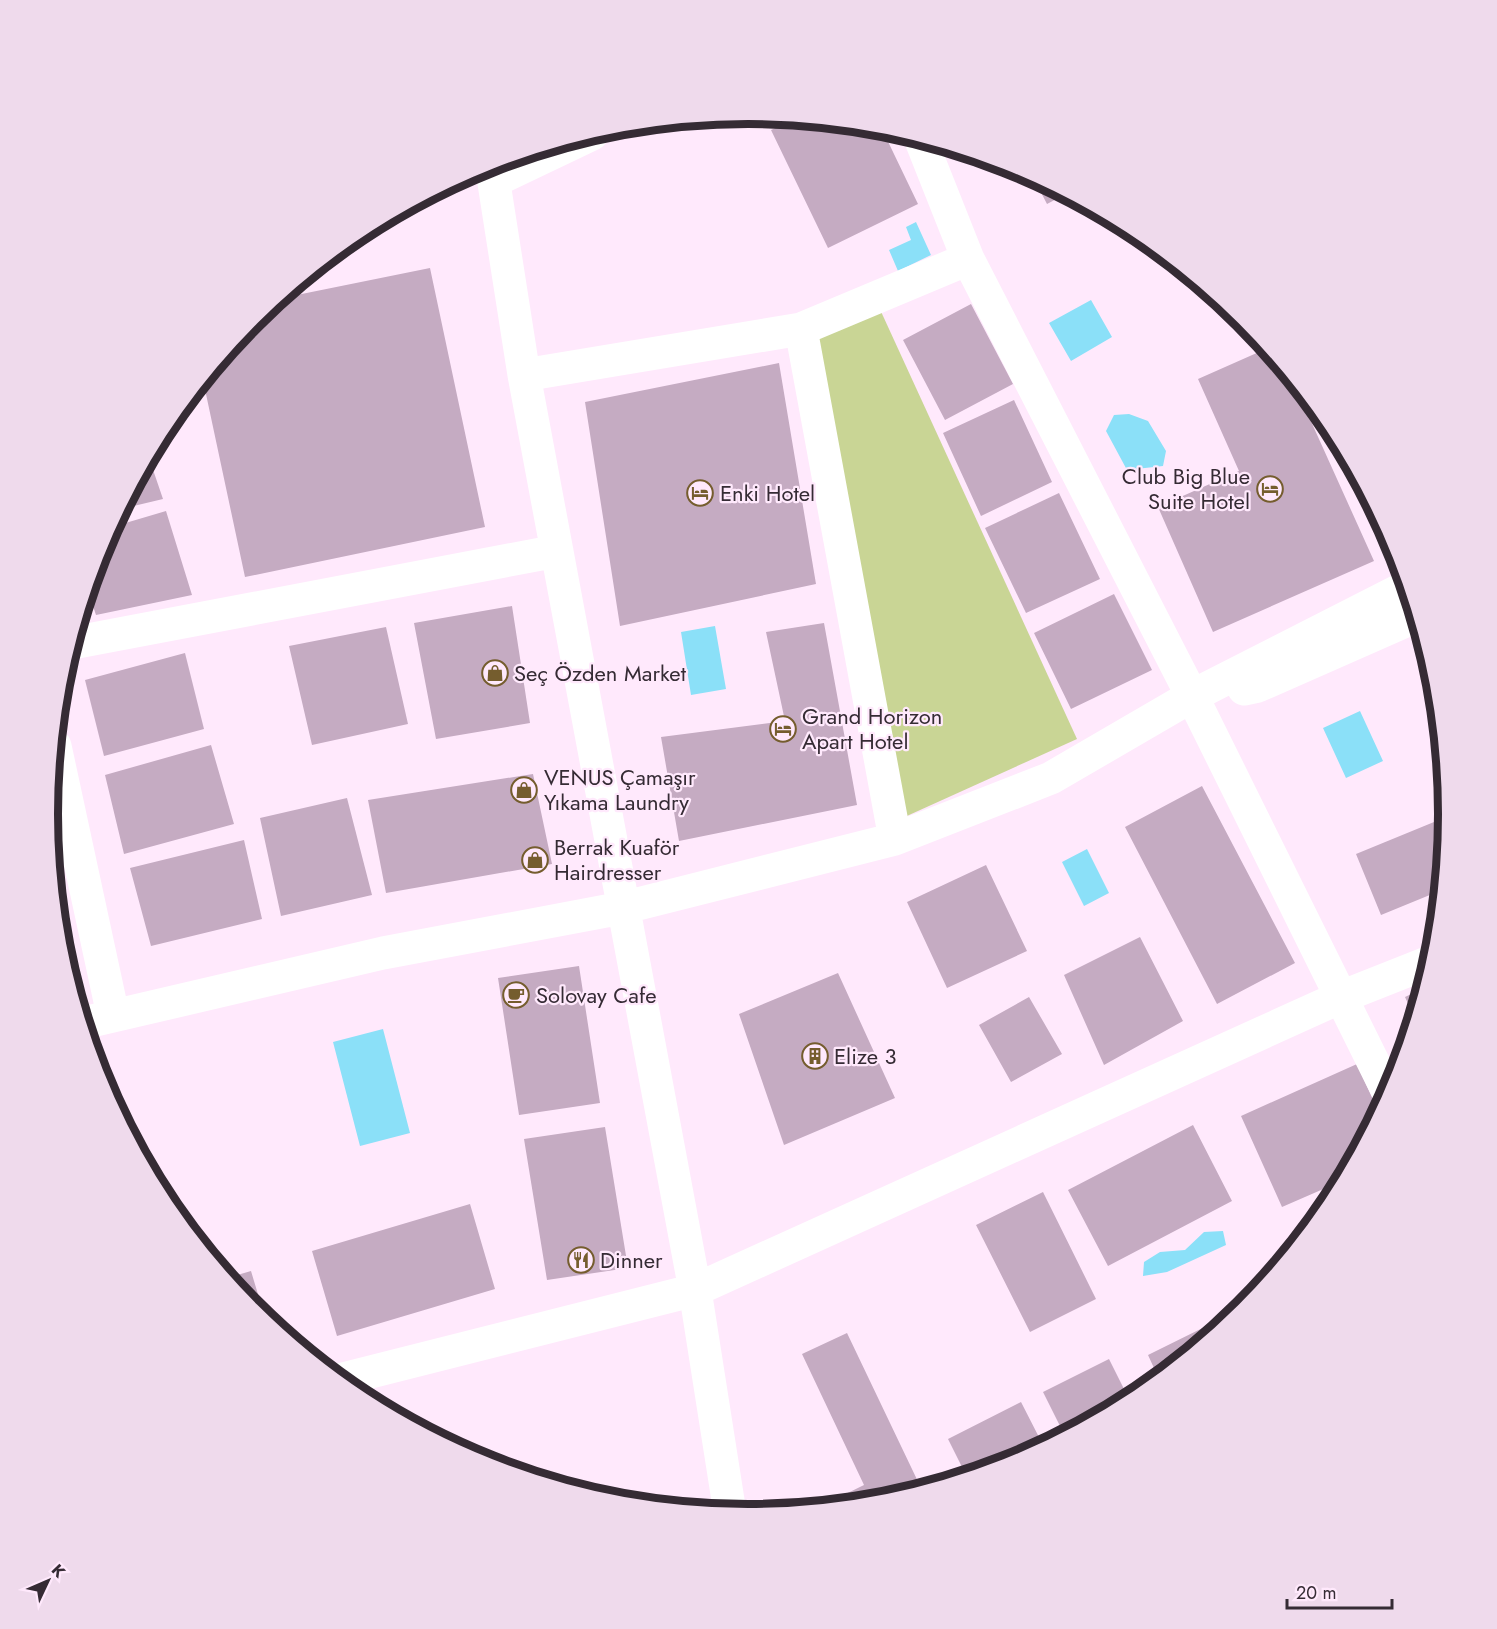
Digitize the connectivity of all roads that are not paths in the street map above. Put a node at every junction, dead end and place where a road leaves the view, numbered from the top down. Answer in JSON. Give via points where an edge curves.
{"nodes":[{"id":1,"x":924,"y":147,"type":"edge"},
{"id":2,"x":493,"y":174,"type":"edge"},
{"id":3,"x":968,"y":259,"type":"junction"},
{"id":4,"x":801,"y":329,"type":"junction"},
{"id":5,"x":524,"y":375,"type":"junction"},
{"id":6,"x":557,"y":550,"type":"junction"},
{"id":7,"x":1401,"y":590,"type":"edge"},
{"id":8,"x":1410,"y":619,"type":"edge"},
{"id":9,"x":81,"y":642,"type":"edge"},
{"id":10,"x":1192,"y":696,"type":"junction"},
{"id":11,"x":60,"y":776,"type":"edge"},
{"id":12,"x":895,"y":839,"type":"junction"},
{"id":13,"x":622,"y":908,"type":"junction"},
{"id":14,"x":1421,"y":966,"type":"edge"},
{"id":15,"x":1341,"y":997,"type":"junction"},
{"id":16,"x":98,"y":1019,"type":"edge"},
{"id":17,"x":1384,"y":1084,"type":"edge"},
{"id":18,"x":694,"y":1290,"type":"junction"},
{"id":19,"x":350,"y":1377,"type":"edge"},
{"id":20,"x":728,"y":1504,"type":"edge"}],
"edges":[{"from":1,"to":3,"type":"street"},
{"from":2,"to":5,"type":"street"},
{"from":3,"to":4,"type":"street"},
{"from":3,"to":10,"type":"street"},
{"from":4,"to":5,"type":"street"},
{"from":4,"to":12,"type":"street"},
{"from":5,"to":6,"type":"street"},
{"from":6,"to":9,"type":"street"},
{"from":6,"to":13,"type":"street"},
{"from":7,"to":10,"type":"street"},
{"from":8,"to":10,"type":"street","via":[[1258,686]]},
{"from":10,"to":12,"type":"street","via":[[1051,778]]},
{"from":10,"to":15,"type":"street"},
{"from":11,"to":16,"type":"street"},
{"from":12,"to":13,"type":"street"},
{"from":13,"to":16,"type":"street","via":[[383,953]]},
{"from":13,"to":18,"type":"street"},
{"from":14,"to":15,"type":"street"},
{"from":15,"to":17,"type":"street"},
{"from":15,"to":18,"type":"street"},
{"from":18,"to":19,"type":"street"},
{"from":18,"to":20,"type":"street"}]}
